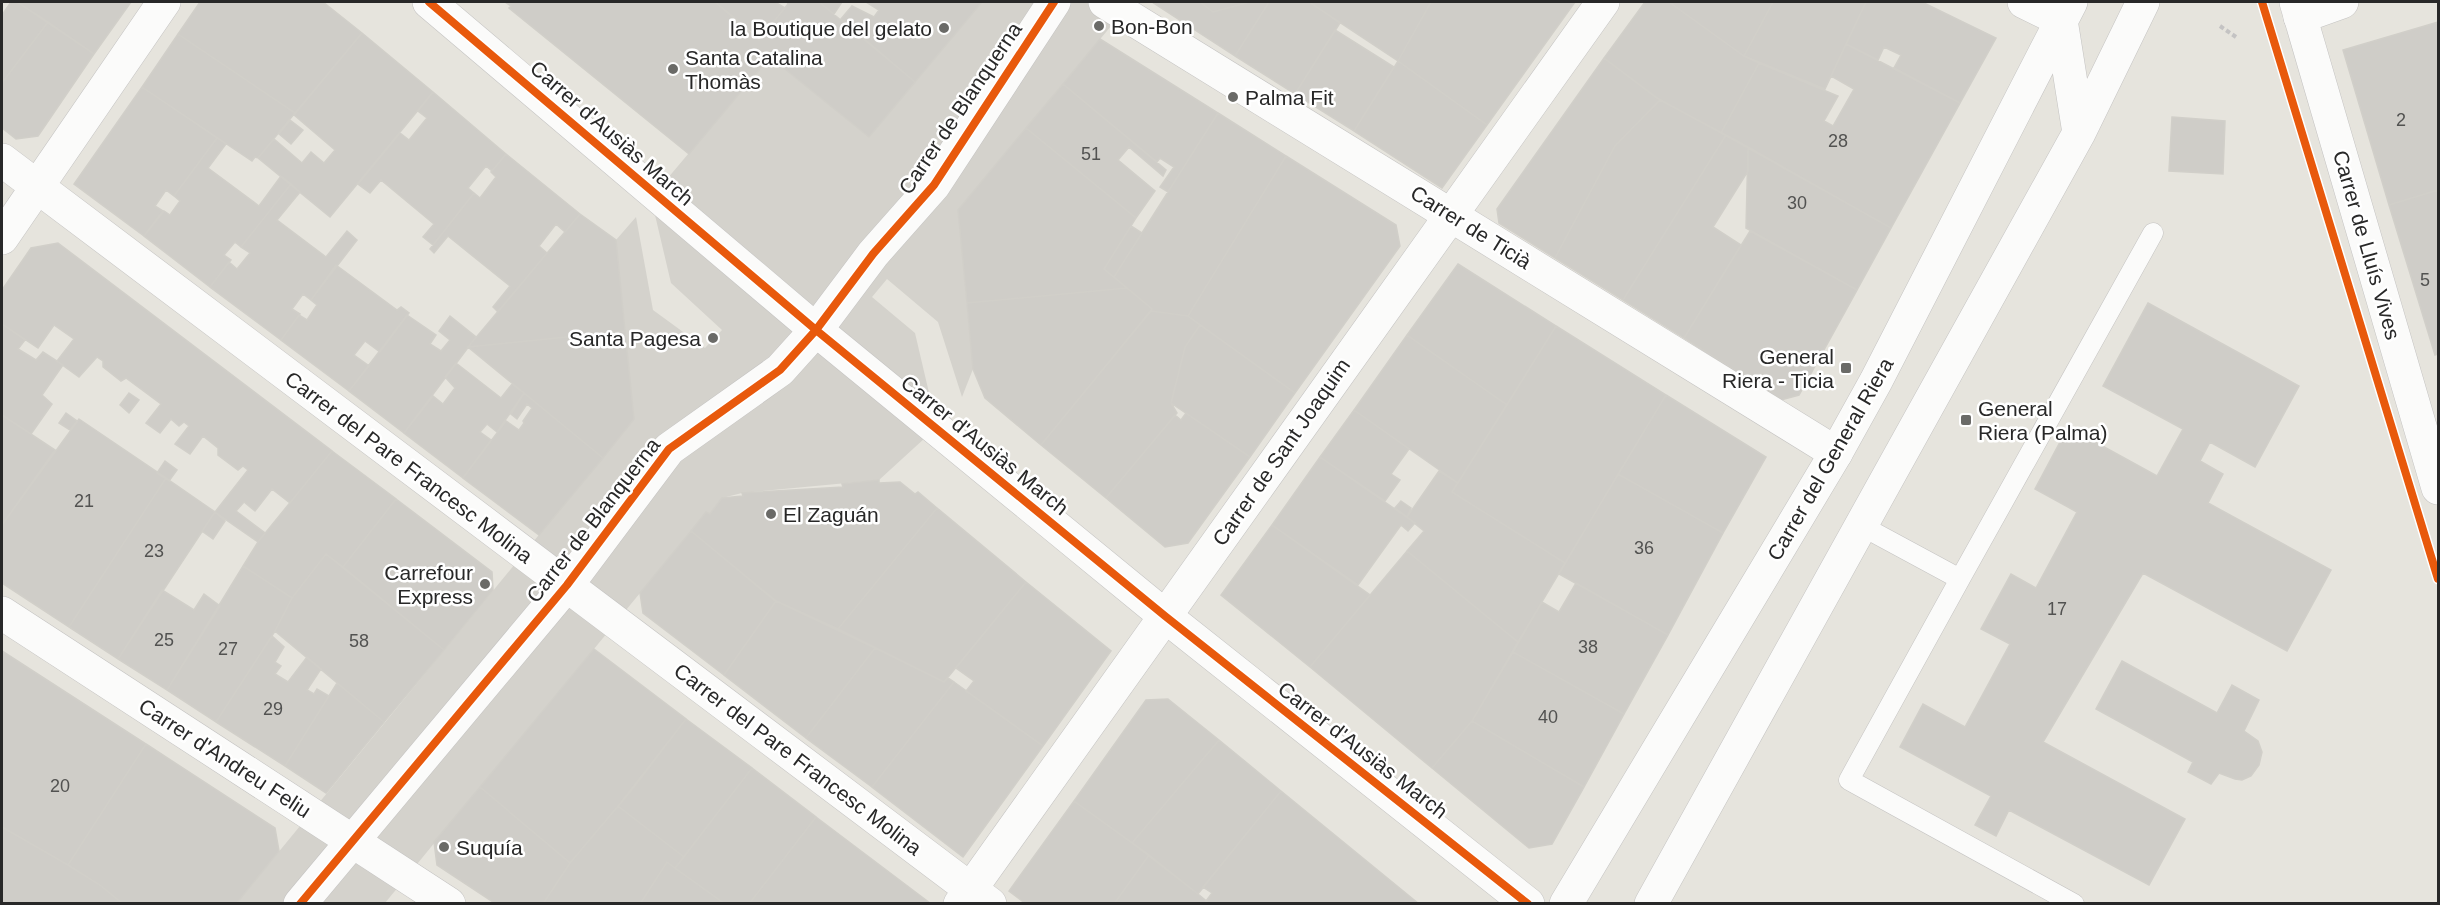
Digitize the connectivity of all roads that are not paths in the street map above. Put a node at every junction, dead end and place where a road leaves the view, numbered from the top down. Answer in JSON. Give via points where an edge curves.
{"nodes":[{"id":1,"x":164,"y":2,"type":"edge"},
{"id":2,"x":429,"y":2,"type":"edge"},
{"id":3,"x":1054,"y":2,"type":"edge"},
{"id":4,"x":1105,"y":2,"type":"edge"},
{"id":5,"x":1603,"y":2,"type":"edge"},
{"id":6,"x":2024,"y":2,"type":"edge"},
{"id":7,"x":2143,"y":2,"type":"edge"},
{"id":8,"x":2342,"y":2,"type":"edge"},
{"id":9,"x":2298,"y":9,"type":"edge"},
{"id":10,"x":2066,"y":11,"type":"edge"},
{"id":11,"x":2079,"y":133,"type":"junction"},
{"id":12,"x":2,"y":160,"type":"edge"},
{"id":13,"x":37,"y":186,"type":"junction"},
{"id":14,"x":1451,"y":214,"type":"junction"},
{"id":15,"x":2153,"y":232,"type":"dead end"},
{"id":16,"x":2,"y":238,"type":"edge"},
{"id":17,"x":816,"y":330,"type":"junction"},
{"id":18,"x":1836,"y":453,"type":"junction"},
{"id":19,"x":2439,"y":488,"type":"edge"},
{"id":20,"x":1860,"y":525,"type":"junction"},
{"id":21,"x":1960,"y":579,"type":"junction"},
{"id":22,"x":567,"y":585,"type":"junction"},
{"id":23,"x":2,"y":613,"type":"edge"},
{"id":24,"x":1165,"y":616,"type":"junction"},
{"id":25,"x":353,"y":842,"type":"junction"},
{"id":26,"x":974,"y":899,"type":"edge"},
{"id":27,"x":300,"y":903,"type":"edge"},
{"id":28,"x":449,"y":903,"type":"edge"},
{"id":29,"x":1528,"y":903,"type":"edge"},
{"id":30,"x":1566,"y":903,"type":"edge"},
{"id":31,"x":1651,"y":903,"type":"edge"},
{"id":32,"x":2074,"y":903,"type":"edge"}],
"edges":[{"from":1,"to":13,"type":"street"},
{"from":2,"to":17,"type":"street","name":"Carrer d'Ausiàs March"},
{"from":3,"to":17,"type":"street","name":"Carrer de Blanquerna","via":[[934,185],[873,254]]},
{"from":4,"to":14,"type":"street","name":"Carrer de Ticià"},
{"from":5,"to":14,"type":"street","name":"Carrer de Sant Joaquim"},
{"from":6,"to":10,"type":"street"},
{"from":7,"to":11,"type":"street"},
{"from":8,"to":9,"type":"street"},
{"from":9,"to":19,"type":"street","name":"Carrer de Lluís Vives"},
{"from":10,"to":11,"type":"street"},
{"from":10,"to":18,"type":"street","name":"Carrer del General Riera"},
{"from":11,"to":20,"type":"street"},
{"from":12,"to":13,"type":"street","name":"Carrer del Pare Francesc Molina"},
{"from":13,"to":16,"type":"street"},
{"from":13,"to":22,"type":"street","name":"Carrer del Pare Francesc Molina"},
{"from":14,"to":18,"type":"street","name":"Carrer de Ticià"},
{"from":14,"to":24,"type":"street","name":"Carrer de Sant Joaquim"},
{"from":15,"to":21,"type":"lane"},
{"from":17,"to":22,"type":"street","name":"Carrer de Blanquerna","via":[[780,370],[669,449]]},
{"from":17,"to":24,"type":"street","name":"Carrer d'Ausiàs March"},
{"from":18,"to":30,"type":"street","name":"Carrer del General Riera"},
{"from":20,"to":21,"type":"lane"},
{"from":20,"to":31,"type":"street"},
{"from":21,"to":32,"type":"lane","via":[[1849,780]]},
{"from":22,"to":25,"type":"street","name":"Carrer de Blanquerna"},
{"from":22,"to":26,"type":"street","name":"Carrer del Pare Francesc Molina"},
{"from":23,"to":25,"type":"street","name":"Carrer d'Andreu Feliu"},
{"from":24,"to":26,"type":"street","name":"Carrer de Sant Joaquim"},
{"from":24,"to":29,"type":"street","name":"Carrer d'Ausiàs March"},
{"from":25,"to":27,"type":"street","name":"Carrer de Blanquerna"},
{"from":25,"to":28,"type":"street","name":"Carrer d'Andreu Feliu"}]}
